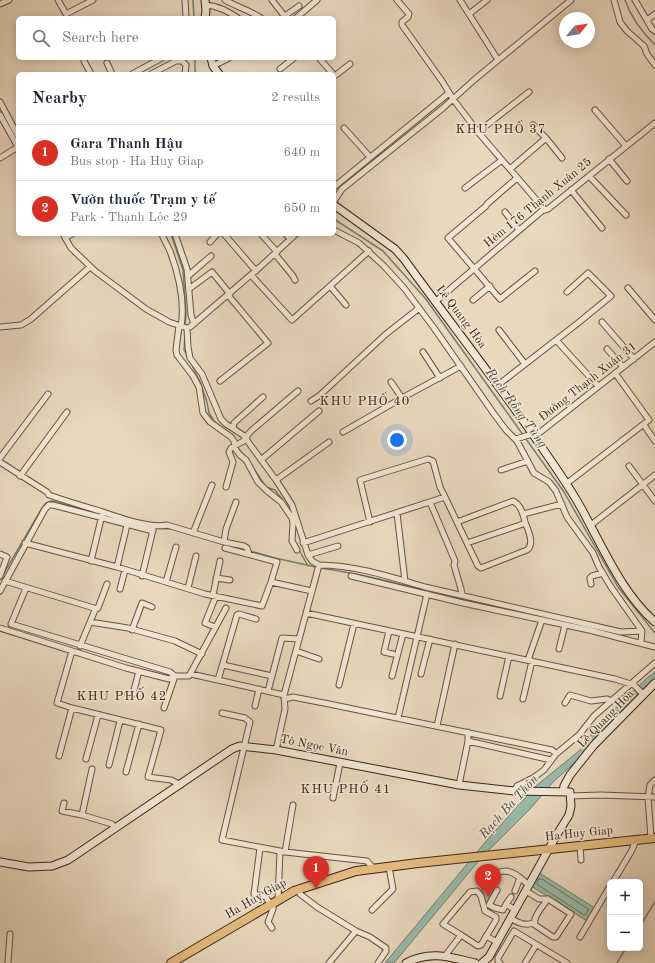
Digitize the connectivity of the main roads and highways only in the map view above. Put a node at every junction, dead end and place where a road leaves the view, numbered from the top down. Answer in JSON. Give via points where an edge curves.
{"nodes":[{"id":1,"x":653,"y":838,"type":"edge"},
{"id":2,"x":171,"y":963,"type":"edge"}],
"edges":[{"from":1,"to":2,"type":"main road","name":"Ha Huy Giap","via":[[356,871],[300,888]]}]}
